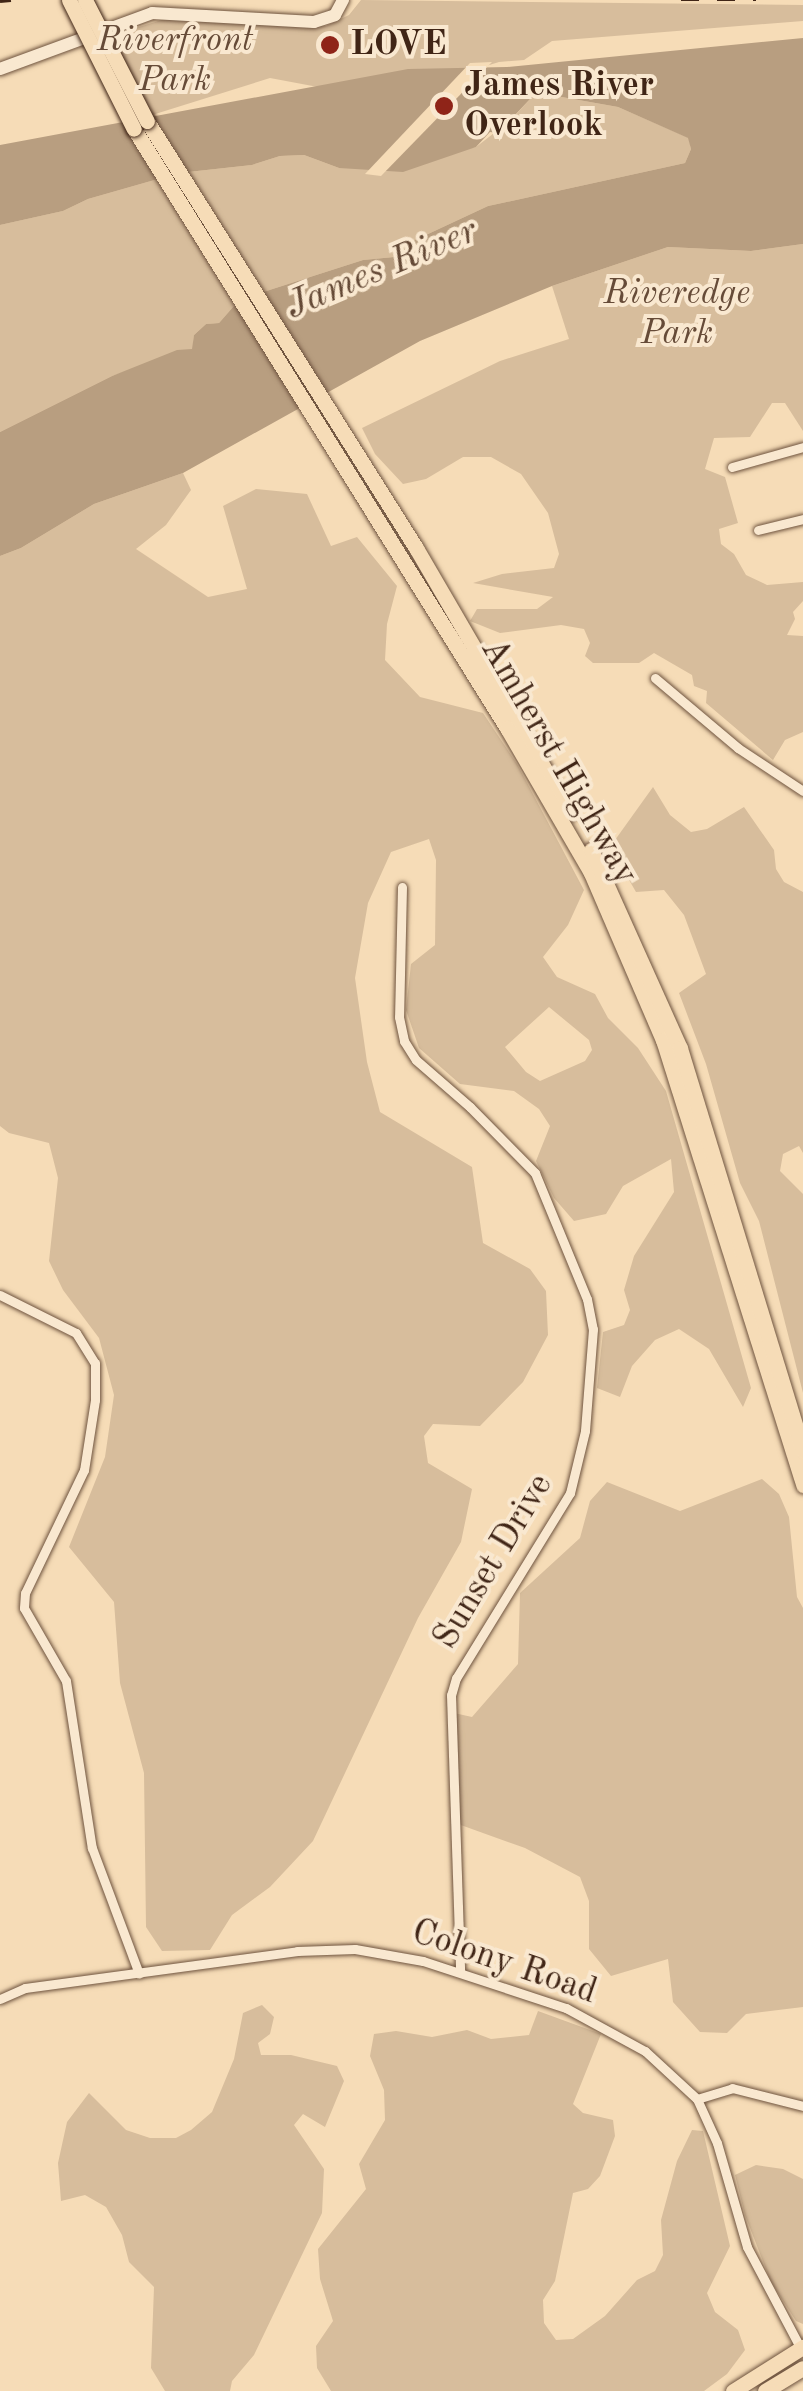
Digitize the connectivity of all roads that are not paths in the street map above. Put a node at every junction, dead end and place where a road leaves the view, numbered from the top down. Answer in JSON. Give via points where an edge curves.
{"nodes":[{"id":1,"x":69,"y":0,"type":"edge"},
{"id":2,"x":85,"y":0,"type":"edge"},
{"id":3,"x":343,"y":0,"type":"edge"},
{"id":4,"x":0,"y":70,"type":"edge"},
{"id":5,"x":140,"y":125,"type":"junction"},
{"id":6,"x":803,"y":446,"type":"edge"},
{"id":7,"x":352,"y":465,"type":"junction"},
{"id":8,"x":732,"y":467,"type":"dead end"},
{"id":9,"x":803,"y":519,"type":"edge"},
{"id":10,"x":758,"y":530,"type":"dead end"},
{"id":11,"x":655,"y":678,"type":"dead end"},
{"id":12,"x":803,"y":790,"type":"edge"},
{"id":13,"x":402,"y":887,"type":"dead end"},
{"id":14,"x":0,"y":1295,"type":"edge"},
{"id":15,"x":803,"y":1451,"type":"edge"},
{"id":16,"x":803,"y":1485,"type":"edge"},
{"id":17,"x":460,"y":1972,"type":"junction"},
{"id":18,"x":139,"y":1974,"type":"junction"},
{"id":19,"x":0,"y":1999,"type":"edge"},
{"id":20,"x":697,"y":2099,"type":"junction"},
{"id":21,"x":803,"y":2106,"type":"edge"},
{"id":22,"x":802,"y":2350,"type":"edge"},
{"id":23,"x":803,"y":2368,"type":"edge"},
{"id":24,"x":732,"y":2391,"type":"edge"},
{"id":25,"x":765,"y":2391,"type":"edge"}],
"edges":[{"from":1,"to":5,"type":"highway","bridge":true},
{"from":2,"to":5,"type":"highway","bridge":true},
{"from":3,"to":4,"type":"street","via":[[335,15],[314,22],[152,14]]},
{"from":5,"to":7,"type":"highway","name":"Amherst Highway"},
{"from":6,"to":8,"type":"street"},
{"from":7,"to":15,"type":"highway","name":"Amherst Highway","via":[[416,548],[574,820],[660,996],[698,1100]]},
{"from":7,"to":16,"type":"highway","name":"Amherst Highway","via":[[563,820],[624,943],[697,1140]]},
{"from":9,"to":10,"type":"street"},
{"from":11,"to":12,"type":"street","via":[[738,748]]},
{"from":13,"to":17,"type":"street","name":"Sunset Drive","via":[[398,1018],[404,1041],[535,1173],[593,1328],[585,1432],[570,1493],[451,1695]]},
{"from":14,"to":18,"type":"street","via":[[64,1324],[85,1342],[95,1363],[84,1470],[24,1608],[66,1681],[92,1848]]},
{"from":17,"to":18,"type":"street","name":"Colony Road","via":[[379,1951],[330,1948]]},
{"from":17,"to":20,"type":"street","name":"Colony Road","via":[[594,2020],[646,2051]]},
{"from":18,"to":19,"type":"street","name":"Colony Road","via":[[25,1988]]},
{"from":20,"to":21,"type":"street","via":[[732,2088]]},
{"from":20,"to":22,"type":"street","name":"Colony Road","via":[[747,2247]]},
{"from":22,"to":24,"type":"highway"},
{"from":23,"to":25,"type":"highway"}]}
